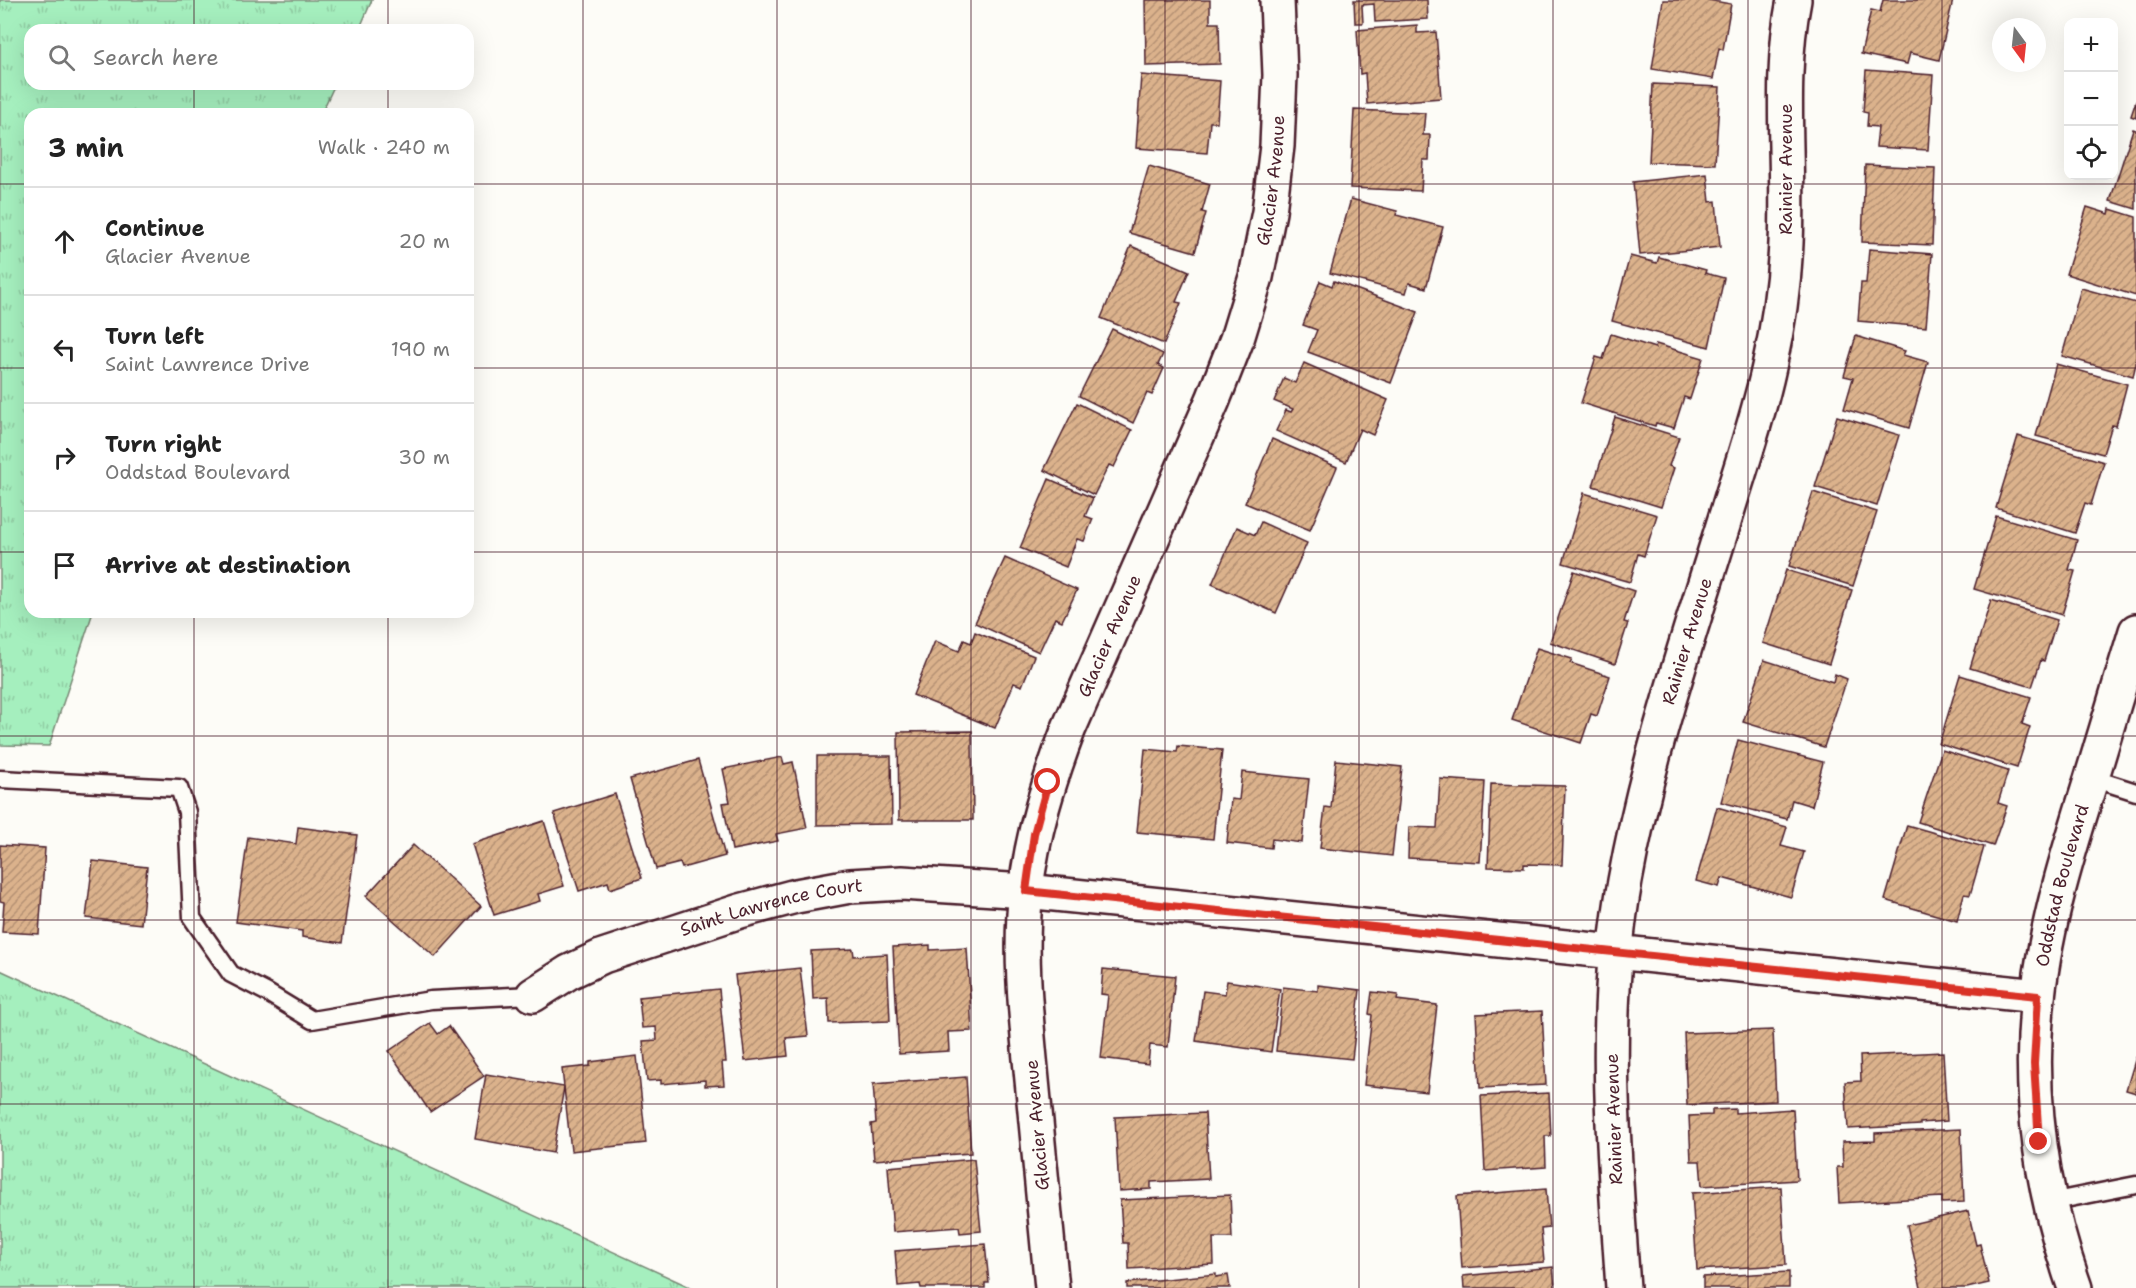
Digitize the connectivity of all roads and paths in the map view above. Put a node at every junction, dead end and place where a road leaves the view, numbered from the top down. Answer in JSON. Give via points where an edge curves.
{"nodes":[{"id":1,"x":1277,"y":0,"type":"edge"},
{"id":2,"x":1794,"y":0,"type":"edge"},
{"id":3,"x":2136,"y":631,"type":"edge"},
{"id":4,"x":2092,"y":778,"type":"junction"},
{"id":5,"x":0,"y":779,"type":"edge"},
{"id":6,"x":2136,"y":792,"type":"edge"},
{"id":7,"x":1026,"y":891,"type":"junction"},
{"id":8,"x":1616,"y":952,"type":"junction"},
{"id":9,"x":533,"y":995,"type":"joint"},
{"id":10,"x":2038,"y":996,"type":"junction"},
{"id":11,"x":2136,"y":1185,"type":"edge"},
{"id":12,"x":2050,"y":1202,"type":"junction"},
{"id":13,"x":1052,"y":1288,"type":"edge"},
{"id":14,"x":1623,"y":1288,"type":"edge"},
{"id":15,"x":2075,"y":1288,"type":"edge"}],
"edges":[{"from":1,"to":7,"type":"street","name":"Glacier Avenue","via":[[1277,146],[1256,277],[1214,400],[1068,728],[1034,834]]},
{"from":2,"to":8,"type":"street","name":"Rainier Avenue","via":[[1785,81],[1786,243],[1780,310],[1753,426],[1656,743],[1624,884]]},
{"from":3,"to":4,"type":"street","name":"Oddstad Boulevard"},
{"from":4,"to":6,"type":"lane"},
{"from":4,"to":10,"type":"street","name":"Oddstad Boulevard","via":[[2059,888]]},
{"from":5,"to":9,"type":"lane","via":[[178,788],[188,812],[192,918],[231,974],[312,1020],[431,1000]]},
{"from":7,"to":8,"type":"street","name":"Saint Lawrence Court"},
{"from":7,"to":9,"type":"street","name":"Saint Lawrence Court","via":[[902,883],[850,886],[796,896],[603,956]]},
{"from":7,"to":13,"type":"street","name":"Glacier Avenue","via":[[1025,1001]]},
{"from":8,"to":10,"type":"street","name":"Saint Lawrence Court"},
{"from":8,"to":14,"type":"street","name":"Rainier Avenue","via":[[1612,1086]]},
{"from":10,"to":12,"type":"street","name":"Oddstad Boulevard","via":[[2035,1103]]},
{"from":11,"to":12,"type":"lane"},
{"from":12,"to":15,"type":"street","name":"Oddstad Boulevard"}]}
